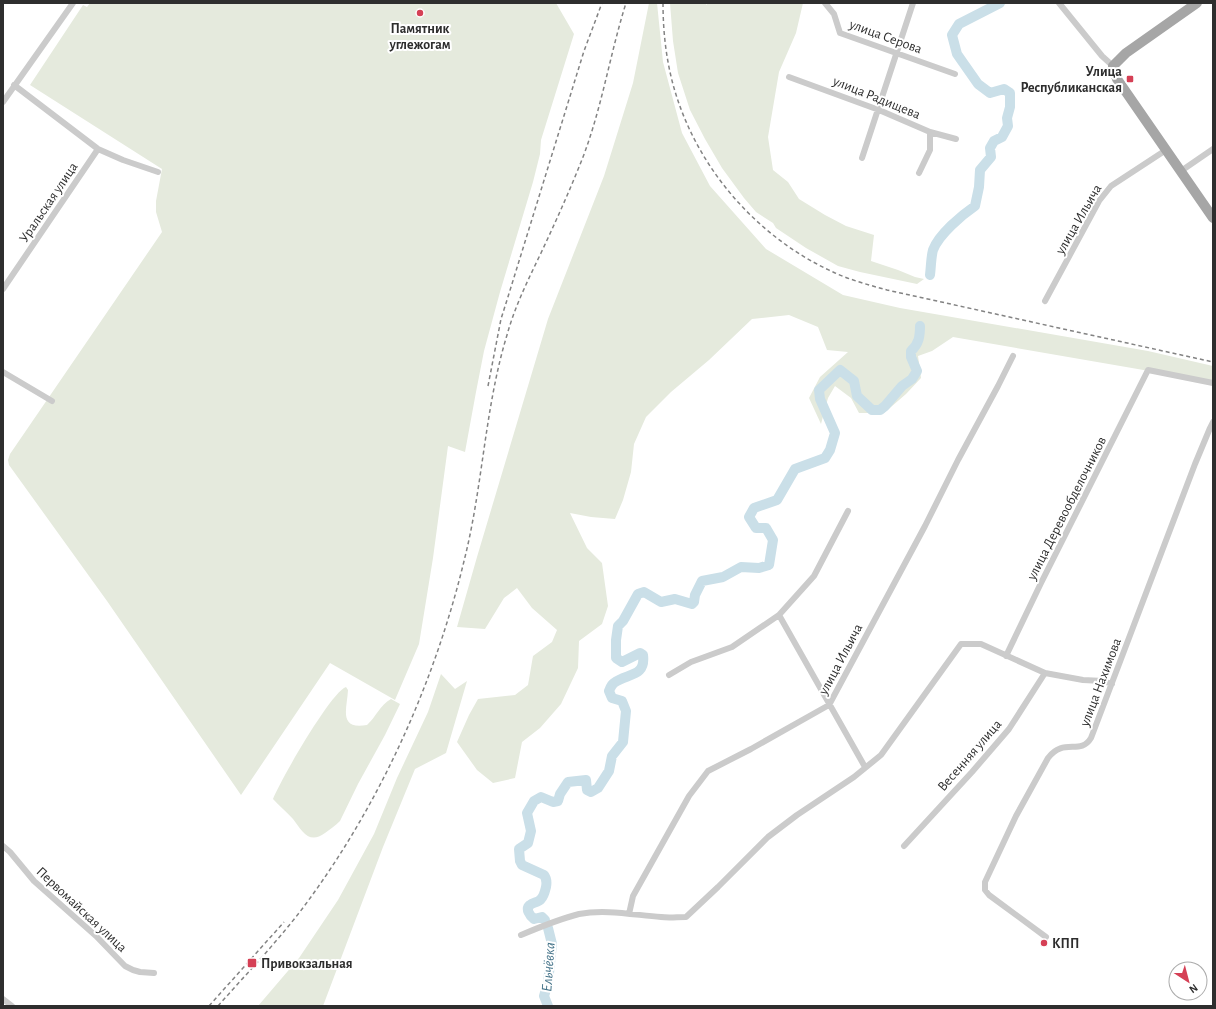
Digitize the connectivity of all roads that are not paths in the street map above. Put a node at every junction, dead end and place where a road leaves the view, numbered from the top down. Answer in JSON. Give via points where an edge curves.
{"nodes":[{"id":1,"x":73,"y":3,"type":"edge"},
{"id":2,"x":825,"y":3,"type":"edge"},
{"id":3,"x":913,"y":3,"type":"edge"},
{"id":4,"x":1059,"y":3,"type":"edge"},
{"id":5,"x":1197,"y":3,"type":"edge"},
{"id":6,"x":896,"y":53,"type":"junction"},
{"id":7,"x":1113,"y":66,"type":"junction"},
{"id":8,"x":955,"y":74,"type":"dead end"},
{"id":9,"x":789,"y":77,"type":"dead end"},
{"id":10,"x":14,"y":85,"type":"junction"},
{"id":11,"x":3,"y":102,"type":"edge"},
{"id":12,"x":879,"y":110,"type":"junction"},
{"id":13,"x":930,"y":132,"type":"junction"},
{"id":14,"x":956,"y":138,"type":"dead end"},
{"id":15,"x":98,"y":149,"type":"junction"},
{"id":16,"x":1213,"y":149,"type":"edge"},
{"id":17,"x":1166,"y":150,"type":"junction"},
{"id":18,"x":862,"y":158,"type":"dead end"},
{"id":19,"x":1181,"y":171,"type":"junction"},
{"id":20,"x":158,"y":172,"type":"dead end"},
{"id":21,"x":919,"y":173,"type":"dead end"},
{"id":22,"x":1213,"y":218,"type":"edge"},
{"id":23,"x":3,"y":289,"type":"edge"},
{"id":24,"x":1045,"y":301,"type":"dead end"},
{"id":25,"x":1013,"y":356,"type":"dead end"},
{"id":26,"x":3,"y":372,"type":"edge"},
{"id":27,"x":1213,"y":383,"type":"edge"},
{"id":28,"x":52,"y":401,"type":"dead end"},
{"id":29,"x":1213,"y":422,"type":"edge"},
{"id":30,"x":848,"y":511,"type":"dead end"},
{"id":31,"x":779,"y":615,"type":"junction"},
{"id":32,"x":1006,"y":656,"type":"junction"},
{"id":33,"x":1045,"y":673,"type":"junction"},
{"id":34,"x":669,"y":675,"type":"dead end"},
{"id":35,"x":1112,"y":684,"type":"junction"},
{"id":36,"x":829,"y":705,"type":"junction"},
{"id":37,"x":865,"y":767,"type":"junction"},
{"id":38,"x":3,"y":846,"type":"edge"},
{"id":39,"x":904,"y":846,"type":"dead end"},
{"id":40,"x":629,"y":914,"type":"junction"},
{"id":41,"x":521,"y":935,"type":"dead end"},
{"id":42,"x":1046,"y":937,"type":"dead end"},
{"id":43,"x":154,"y":973,"type":"dead end"},
{"id":44,"x":3,"y":999,"type":"edge"},
{"id":45,"x":12,"y":1006,"type":"edge"}],
"edges":[{"from":1,"to":10,"type":"street"},
{"from":2,"to":6,"type":"street","name":"улица Серова","via":[[834,14],[840,33]]},
{"from":3,"to":6,"type":"street"},
{"from":4,"to":7,"type":"street"},
{"from":5,"to":7,"type":"main road","via":[[1126,53]]},
{"from":6,"to":8,"type":"street","name":"улица Серова"},
{"from":6,"to":12,"type":"street"},
{"from":7,"to":17,"type":"main road","via":[[1117,79]]},
{"from":9,"to":12,"type":"street","name":"улица Радищева"},
{"from":10,"to":11,"type":"street"},
{"from":10,"to":15,"type":"street"},
{"from":12,"to":13,"type":"street","name":"улица Радищева"},
{"from":12,"to":18,"type":"street"},
{"from":13,"to":14,"type":"street","name":"улица Радищева"},
{"from":13,"to":21,"type":"street","via":[[930,150]]},
{"from":15,"to":20,"type":"street"},
{"from":15,"to":23,"type":"street","name":"Уральская улица"},
{"from":16,"to":19,"type":"street"},
{"from":17,"to":19,"type":"main road"},
{"from":17,"to":24,"type":"street","name":"улица Ильича","via":[[1111,186],[1099,200]]},
{"from":19,"to":22,"type":"main road"},
{"from":25,"to":36,"type":"street","name":"улица Ильича"},
{"from":26,"to":28,"type":"street"},
{"from":27,"to":32,"type":"street","name":"улица Деревообделочников","via":[[1148,370]]},
{"from":29,"to":35,"type":"street","name":"улица Нахимова"},
{"from":30,"to":31,"type":"street","via":[[814,576]]},
{"from":31,"to":34,"type":"street","via":[[732,647],[691,662]]},
{"from":31,"to":36,"type":"street"},
{"from":32,"to":33,"type":"street"},
{"from":32,"to":37,"type":"street","via":[[981,644],[961,644],[881,755]]},
{"from":33,"to":35,"type":"street"},
{"from":33,"to":39,"type":"street","name":"Весенняя улица","via":[[1009,729]]},
{"from":35,"to":42,"type":"street","name":"улица Нахимова","via":[[1089,742],[1082,746],[1058,748],[1044,764],[985,882],[985,890],[989,895]]},
{"from":36,"to":37,"type":"street"},
{"from":36,"to":40,"type":"street","name":"улица Ильича","via":[[708,771],[689,796],[633,896]]},
{"from":37,"to":40,"type":"street","via":[[768,837],[686,917]]},
{"from":38,"to":43,"type":"street","name":"Первомайская улица","via":[[34,881],[96,936],[125,966],[140,972]]},
{"from":40,"to":41,"type":"street","via":[[580,914]]},
{"from":44,"to":45,"type":"street"}]}
